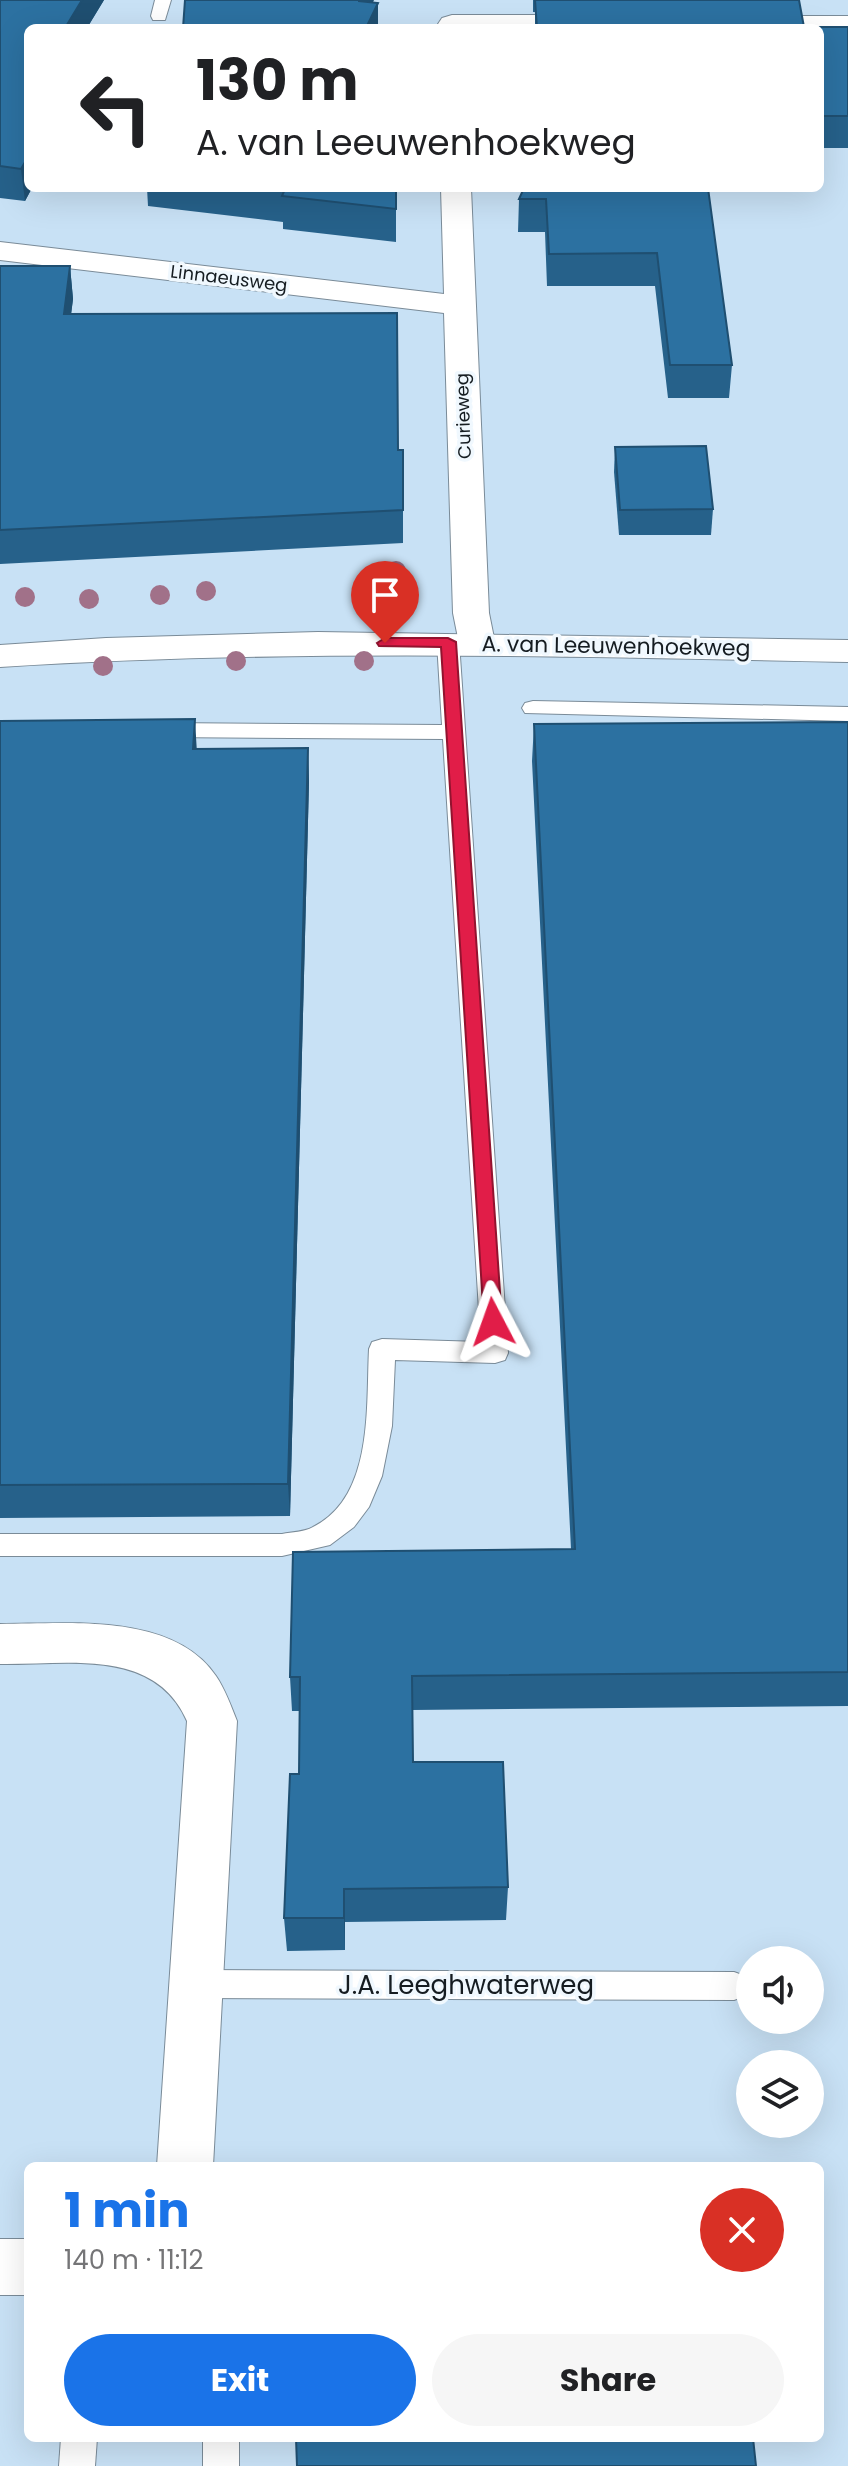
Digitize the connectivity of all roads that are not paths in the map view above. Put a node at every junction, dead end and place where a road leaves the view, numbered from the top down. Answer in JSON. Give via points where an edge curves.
{"nodes":[{"id":1,"x":452,"y":17,"type":"edge"},
{"id":2,"x":626,"y":24,"type":"edge"},
{"id":3,"x":824,"y":25,"type":"edge"},
{"id":4,"x":848,"y":25,"type":"edge"},
{"id":5,"x":456,"y":192,"type":"edge"},
{"id":6,"x":0,"y":251,"type":"edge"},
{"id":7,"x":458,"y":305,"type":"junction"},
{"id":8,"x":462,"y":643,"type":"junction"},
{"id":9,"x":848,"y":651,"type":"edge"},
{"id":10,"x":0,"y":656,"type":"edge"},
{"id":11,"x":533,"y":708,"type":"dead end"},
{"id":12,"x":848,"y":714,"type":"edge"},
{"id":13,"x":137,"y":730,"type":"edge"},
{"id":14,"x":455,"y":732,"type":"junction"},
{"id":15,"x":0,"y":1545,"type":"edge"},
{"id":16,"x":0,"y":1644,"type":"edge"},
{"id":17,"x":197,"y":1984,"type":"junction"},
{"id":18,"x":734,"y":1986,"type":"dead end"},
{"id":19,"x":185,"y":2162,"type":"edge"},
{"id":20,"x":0,"y":2267,"type":"edge"},
{"id":21,"x":24,"y":2267,"type":"edge"},
{"id":22,"x":79,"y":2442,"type":"edge"},
{"id":23,"x":221,"y":2442,"type":"edge"},
{"id":24,"x":77,"y":2466,"type":"edge"},
{"id":25,"x":221,"y":2466,"type":"edge"}],
"edges":[{"from":1,"to":2,"type":"street"},
{"from":3,"to":4,"type":"street"},
{"from":5,"to":7,"type":"street","name":"Curieweg"},
{"from":6,"to":7,"type":"street","name":"Linnaeusweg"},
{"from":7,"to":8,"type":"street","name":"Curieweg","via":[[471,613]]},
{"from":8,"to":9,"type":"street","name":"A. van Leeuwenhoekweg"},
{"from":8,"to":10,"type":"street","name":"A. van Leeuwenhoekweg","via":[[131,646]]},
{"from":8,"to":14,"type":"lane"},
{"from":11,"to":12,"type":"lane"},
{"from":13,"to":14,"type":"lane"},
{"from":14,"to":15,"type":"lane","via":[[495,1353],[382,1349],[375,1461],[355,1507],[322,1536],[282,1545]]},
{"from":16,"to":17,"type":"street","via":[[124,1645],[168,1662],[198,1689],[212,1721]]},
{"from":17,"to":18,"type":"lane","name":"J.A. Leeghwaterweg"},
{"from":17,"to":19,"type":"street"},
{"from":20,"to":21,"type":"street"},
{"from":22,"to":24,"type":"lane"},
{"from":23,"to":25,"type":"lane"}]}
